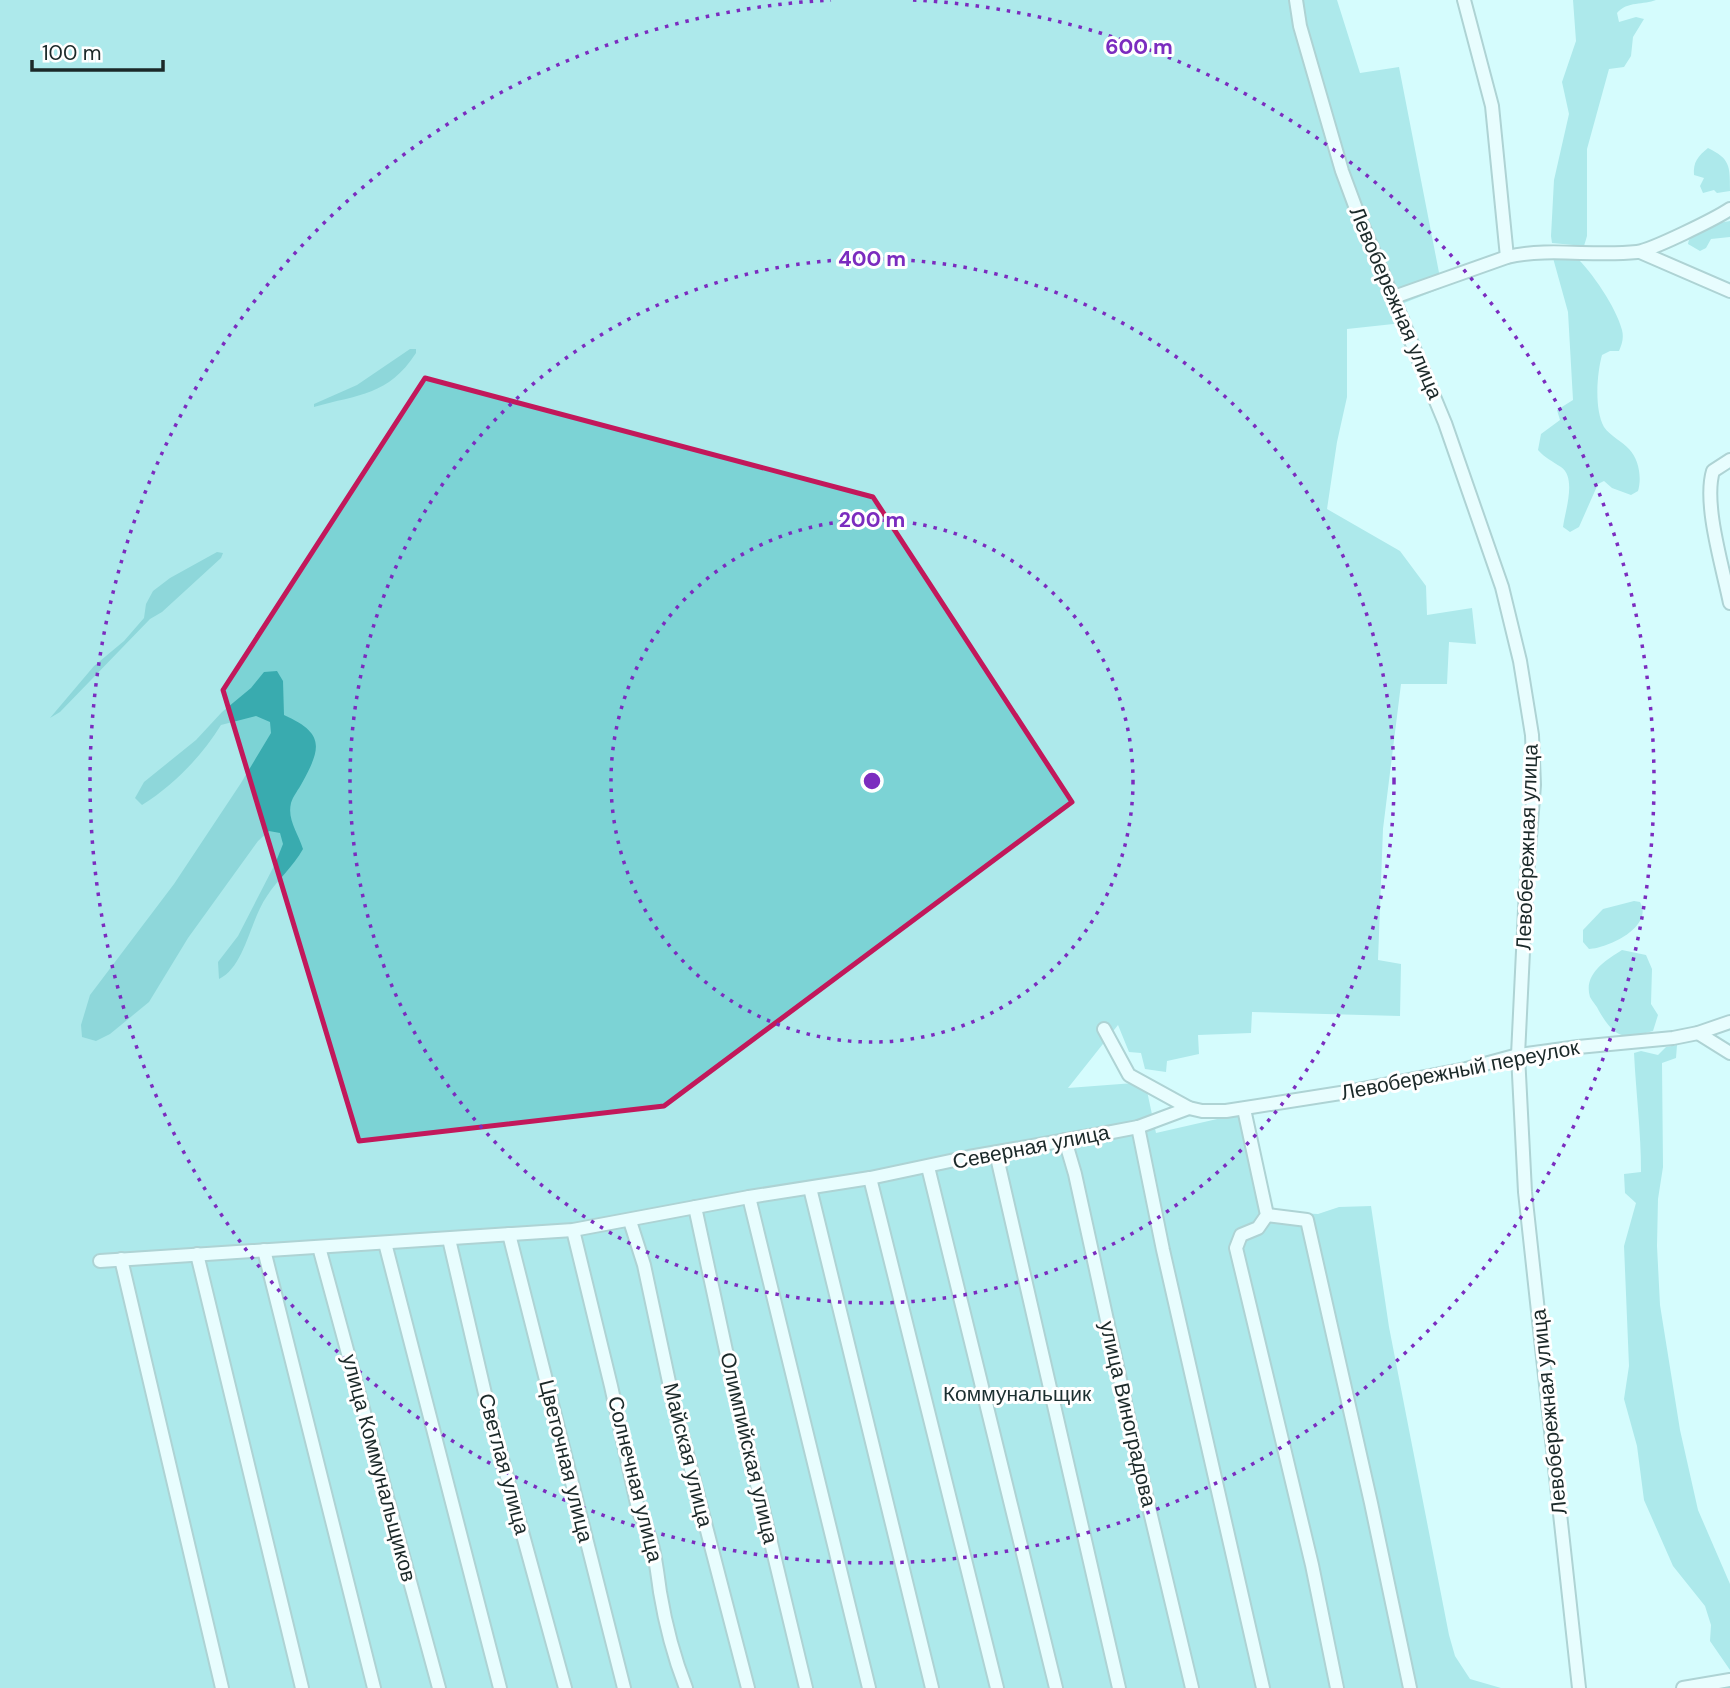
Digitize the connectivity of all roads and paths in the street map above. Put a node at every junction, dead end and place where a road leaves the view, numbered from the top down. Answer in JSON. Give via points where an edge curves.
{"nodes":[{"id":1,"x":1296,"y":0,"type":"edge"},
{"id":2,"x":1464,"y":0,"type":"edge"},
{"id":3,"x":1730,"y":209,"type":"edge"},
{"id":4,"x":1640,"y":251,"type":"junction"},
{"id":5,"x":1507,"y":257,"type":"junction"},
{"id":6,"x":1730,"y":291,"type":"edge"},
{"id":7,"x":1394,"y":297,"type":"junction"},
{"id":8,"x":1730,"y":460,"type":"edge"},
{"id":9,"x":1730,"y":603,"type":"edge"},
{"id":10,"x":1730,"y":1022,"type":"edge"},
{"id":11,"x":1104,"y":1029,"type":"dead end"},
{"id":12,"x":1698,"y":1033,"type":"junction"},
{"id":13,"x":1730,"y":1053,"type":"edge"},
{"id":14,"x":1518,"y":1055,"type":"junction"},
{"id":15,"x":1189,"y":1108,"type":"junction"},
{"id":16,"x":1244,"y":1109,"type":"junction"},
{"id":17,"x":1139,"y":1127,"type":"junction"},
{"id":18,"x":1065,"y":1140,"type":"junction"},
{"id":19,"x":996,"y":1153,"type":"junction"},
{"id":20,"x":928,"y":1167,"type":"junction"},
{"id":21,"x":870,"y":1178,"type":"junction"},
{"id":22,"x":810,"y":1188,"type":"junction"},
{"id":23,"x":749,"y":1197,"type":"junction"},
{"id":24,"x":695,"y":1207,"type":"junction"},
{"id":25,"x":1267,"y":1215,"type":"junction"},
{"id":26,"x":631,"y":1221,"type":"junction"},
{"id":27,"x":573,"y":1230,"type":"junction"},
{"id":28,"x":509,"y":1234,"type":"junction"},
{"id":29,"x":449,"y":1239,"type":"junction"},
{"id":30,"x":385,"y":1243,"type":"junction"},
{"id":31,"x":319,"y":1247,"type":"junction"},
{"id":32,"x":264,"y":1250,"type":"junction"},
{"id":33,"x":197,"y":1254,"type":"junction"},
{"id":34,"x":121,"y":1259,"type":"junction"},
{"id":35,"x":100,"y":1261,"type":"dead end"},
{"id":36,"x":1730,"y":1680,"type":"edge"},
{"id":37,"x":222,"y":1688,"type":"edge"},
{"id":38,"x":302,"y":1688,"type":"edge"},
{"id":39,"x":374,"y":1688,"type":"edge"},
{"id":40,"x":439,"y":1688,"type":"edge"},
{"id":41,"x":500,"y":1688,"type":"edge"},
{"id":42,"x":565,"y":1688,"type":"edge"},
{"id":43,"x":624,"y":1688,"type":"edge"},
{"id":44,"x":686,"y":1688,"type":"edge"},
{"id":45,"x":748,"y":1688,"type":"edge"},
{"id":46,"x":806,"y":1688,"type":"edge"},
{"id":47,"x":869,"y":1688,"type":"edge"},
{"id":48,"x":932,"y":1688,"type":"edge"},
{"id":49,"x":997,"y":1688,"type":"edge"},
{"id":50,"x":1056,"y":1688,"type":"edge"},
{"id":51,"x":1119,"y":1688,"type":"edge"},
{"id":52,"x":1192,"y":1688,"type":"edge"},
{"id":53,"x":1263,"y":1688,"type":"edge"},
{"id":54,"x":1337,"y":1688,"type":"edge"},
{"id":55,"x":1410,"y":1688,"type":"edge"},
{"id":56,"x":1579,"y":1688,"type":"edge"},
{"id":57,"x":1683,"y":1688,"type":"edge"}],
"edges":[{"from":1,"to":7,"type":"street","name":"Левобережная улица","via":[[1342,171]]},
{"from":2,"to":5,"type":"street","via":[[1492,106]]},
{"from":3,"to":4,"type":"street"},
{"from":4,"to":5,"type":"street","via":[[1548,251]]},
{"from":4,"to":6,"type":"street"},
{"from":5,"to":7,"type":"street"},
{"from":7,"to":14,"type":"street","name":"Левобережная улица","via":[[1446,423],[1502,587],[1520,661],[1532,735],[1534,785]]},
{"from":8,"to":9,"type":"street","via":[[1713,471],[1709,488]]},
{"from":10,"to":12,"type":"street","name":"Левобережный переулок"},
{"from":11,"to":15,"type":"street","via":[[1129,1075]]},
{"from":12,"to":13,"type":"street"},
{"from":12,"to":14,"type":"street","name":"Левобережный переулок"},
{"from":14,"to":16,"type":"street","name":"Левобережный переулок","via":[[1466,1069]]},
{"from":14,"to":56,"type":"street","name":"Левобережная улица","via":[[1525,1192]]},
{"from":15,"to":16,"type":"street","name":"Левобережный переулок"},
{"from":15,"to":17,"type":"street","name":"Северная улица"},
{"from":16,"to":25,"type":"street"},
{"from":17,"to":18,"type":"street","name":"Северная улица"},
{"from":17,"to":53,"type":"street"},
{"from":18,"to":19,"type":"street","name":"Северная улица"},
{"from":18,"to":52,"type":"street","name":"улица Виноградова"},
{"from":19,"to":20,"type":"street","name":"Северная улица"},
{"from":19,"to":51,"type":"street"},
{"from":20,"to":21,"type":"street","name":"Северная улица"},
{"from":20,"to":50,"type":"street"},
{"from":21,"to":22,"type":"street","name":"Северная улица"},
{"from":21,"to":49,"type":"street"},
{"from":22,"to":23,"type":"street","name":"Северная улица"},
{"from":22,"to":48,"type":"street"},
{"from":23,"to":24,"type":"street","name":"Северная улица"},
{"from":23,"to":47,"type":"street"},
{"from":24,"to":26,"type":"street","name":"Северная улица"},
{"from":24,"to":46,"type":"street","name":"Олимпийская улица"},
{"from":25,"to":54,"type":"street","via":[[1258,1228],[1241,1234],[1236,1248]]},
{"from":25,"to":55,"type":"street","via":[[1307,1220]]},
{"from":26,"to":27,"type":"street","name":"Северная улица"},
{"from":26,"to":45,"type":"street","name":"Майская улица"},
{"from":27,"to":28,"type":"street","name":"Северная улица"},
{"from":27,"to":44,"type":"street","name":"Солнечная улица","via":[[639,1513],[657,1561]]},
{"from":28,"to":29,"type":"street","name":"Северная улица"},
{"from":28,"to":43,"type":"street","name":"Цветочная улица"},
{"from":29,"to":30,"type":"street","name":"Северная улица"},
{"from":29,"to":42,"type":"street","name":"Светлая улица","via":[[490,1415]]},
{"from":30,"to":31,"type":"street","name":"Северная улица"},
{"from":30,"to":41,"type":"street"},
{"from":31,"to":32,"type":"street","name":"Северная улица"},
{"from":31,"to":40,"type":"street","name":"улица Коммунальщиков"},
{"from":32,"to":33,"type":"street","name":"Северная улица"},
{"from":32,"to":39,"type":"street"},
{"from":33,"to":34,"type":"street","name":"Северная улица"},
{"from":33,"to":38,"type":"street"},
{"from":34,"to":35,"type":"street","name":"Северная улица"},
{"from":34,"to":37,"type":"street"},
{"from":36,"to":57,"type":"street"}]}
